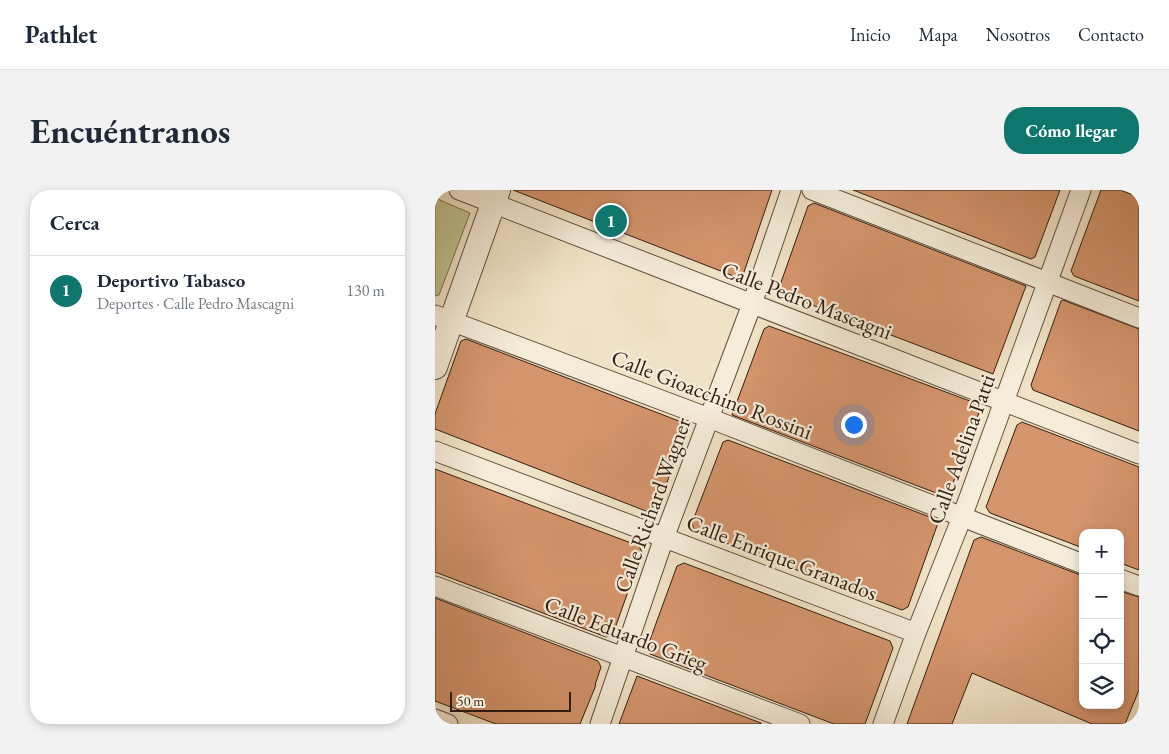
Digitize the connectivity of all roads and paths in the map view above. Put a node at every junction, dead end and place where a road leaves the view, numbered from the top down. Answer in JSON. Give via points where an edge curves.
{"nodes":[{"id":1,"x":459,"y":190,"type":"edge"},
{"id":2,"x":791,"y":190,"type":"edge"},
{"id":3,"x":812,"y":190,"type":"edge"},
{"id":4,"x":1081,"y":190,"type":"edge"},
{"id":5,"x":496,"y":196,"type":"edge"},
{"id":6,"x":1047,"y":283,"type":"junction"},
{"id":7,"x":752,"y":304,"type":"junction"},
{"id":8,"x":443,"y":318,"type":"edge"},
{"id":9,"x":1139,"y":318,"type":"edge"},
{"id":10,"x":435,"y":366,"type":"edge"},
{"id":11,"x":1004,"y":402,"type":"junction"},
{"id":12,"x":709,"y":418,"type":"junction"},
{"id":13,"x":435,"y":451,"type":"edge"},
{"id":14,"x":1139,"y":454,"type":"edge"},
{"id":15,"x":962,"y":517,"type":"junction"},
{"id":16,"x":664,"y":538,"type":"junction"},
{"id":17,"x":1079,"y":562,"type":"edge"},
{"id":18,"x":1124,"y":580,"type":"edge"},
{"id":19,"x":435,"y":586,"type":"edge"},
{"id":20,"x":1139,"y":586,"type":"edge"},
{"id":21,"x":916,"y":633,"type":"junction"},
{"id":22,"x":624,"y":658,"type":"junction"},
{"id":23,"x":435,"y":719,"type":"edge"},
{"id":24,"x":448,"y":724,"type":"edge"},
{"id":25,"x":599,"y":724,"type":"edge"},
{"id":26,"x":800,"y":724,"type":"edge"},
{"id":27,"x":883,"y":724,"type":"edge"}],
"edges":[{"from":1,"to":5,"type":"street","name":"Calle Pedro Mascagni"},
{"from":2,"to":7,"type":"street","name":"Calle Richard Wagner"},
{"from":3,"to":6,"type":"street"},
{"from":4,"to":6,"type":"street","name":"Calle Adelina Patti"},
{"from":5,"to":7,"type":"street","name":"Calle Pedro Mascagni"},
{"from":5,"to":8,"type":"street"},
{"from":6,"to":9,"type":"street"},
{"from":6,"to":11,"type":"street","name":"Calle Adelina Patti"},
{"from":7,"to":11,"type":"street","name":"Calle Pedro Mascagni"},
{"from":7,"to":12,"type":"street","name":"Calle Richard Wagner"},
{"from":8,"to":10,"type":"street"},
{"from":8,"to":12,"type":"street","name":"Calle Gioacchino Rossini"},
{"from":11,"to":14,"type":"street","name":"Calle Pedro Mascagni"},
{"from":11,"to":15,"type":"street","name":"Calle Adelina Patti"},
{"from":12,"to":15,"type":"street","name":"Calle Gioacchino Rossini"},
{"from":12,"to":16,"type":"street","name":"Calle Richard Wagner"},
{"from":13,"to":16,"type":"street","name":"Calle Enrique Granados"},
{"from":15,"to":17,"type":"street","name":"Calle Gioacchino Rossini"},
{"from":15,"to":21,"type":"street","name":"Calle Adelina Patti"},
{"from":16,"to":21,"type":"street","name":"Calle Enrique Granados"},
{"from":16,"to":22,"type":"street","name":"Calle Richard Wagner"},
{"from":18,"to":20,"type":"street"},
{"from":19,"to":22,"type":"street","name":"Calle Eduardo Grieg"},
{"from":21,"to":27,"type":"street","name":"Calle Adelina Patti"},
{"from":22,"to":25,"type":"street","name":"Calle Richard Wagner"},
{"from":22,"to":26,"type":"street","name":"Calle Eduardo Grieg"},
{"from":23,"to":24,"type":"street"}]}
